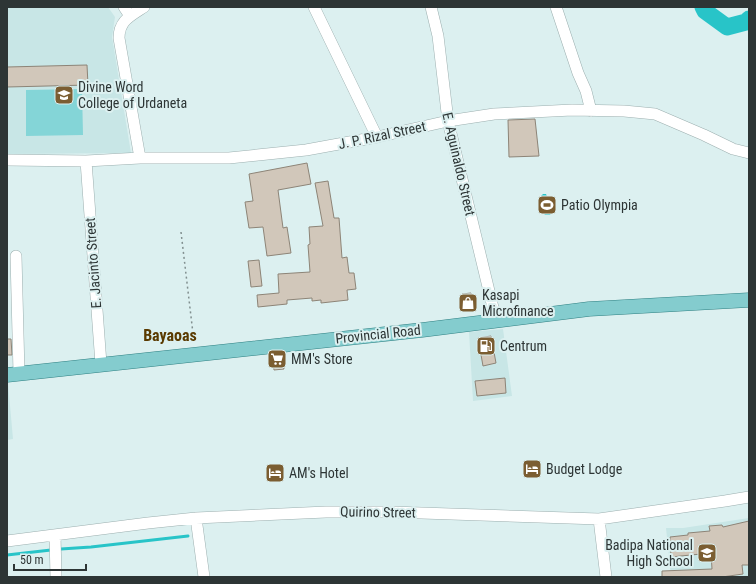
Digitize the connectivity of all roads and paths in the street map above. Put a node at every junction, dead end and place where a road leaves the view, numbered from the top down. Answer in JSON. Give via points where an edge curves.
{"nodes":[{"id":1,"x":144,"y":7,"type":"edge"},
{"id":2,"x":314,"y":7,"type":"edge"},
{"id":3,"x":431,"y":7,"type":"edge"},
{"id":4,"x":556,"y":7,"type":"edge"},
{"id":5,"x":127,"y":11,"type":"edge"},
{"id":6,"x":590,"y":111,"type":"junction"},
{"id":7,"x":448,"y":121,"type":"junction"},
{"id":8,"x":377,"y":137,"type":"junction"},
{"id":9,"x":749,"y":153,"type":"edge"},
{"id":10,"x":140,"y":158,"type":"junction"},
{"id":11,"x":7,"y":160,"type":"edge"},
{"id":12,"x":86,"y":161,"type":"junction"},
{"id":13,"x":181,"y":232,"type":"dead end"},
{"id":14,"x":16,"y":256,"type":"dead end"},
{"id":15,"x":749,"y":300,"type":"edge"},
{"id":16,"x":496,"y":320,"type":"junction"},
{"id":17,"x":195,"y":354,"type":"junction"},
{"id":18,"x":101,"y":364,"type":"junction"},
{"id":19,"x":13,"y":374,"type":"edge"},
{"id":20,"x":749,"y":497,"type":"edge"},
{"id":21,"x":196,"y":518,"type":"junction"},
{"id":22,"x":599,"y":519,"type":"junction"},
{"id":23,"x":55,"y":535,"type":"junction"},
{"id":24,"x":7,"y":541,"type":"edge"},
{"id":25,"x":56,"y":577,"type":"edge"},
{"id":26,"x":204,"y":577,"type":"edge"},
{"id":27,"x":606,"y":577,"type":"edge"}],
"edges":[{"from":1,"to":5,"type":"street"},
{"from":2,"to":8,"type":"street"},
{"from":3,"to":7,"type":"street","name":"E. Aguinaldo Street","via":[[438,36]]},
{"from":4,"to":6,"type":"street","via":[[586,91]]},
{"from":5,"to":10,"type":"street","via":[[119,29],[119,38]]},
{"from":6,"to":7,"type":"street","name":"J. P. Rizal Street","via":[[521,112]]},
{"from":6,"to":9,"type":"street","name":"J. P. Rizal Street","via":[[655,114],[733,149]]},
{"from":7,"to":8,"type":"street","name":"J. P. Rizal Street"},
{"from":7,"to":16,"type":"street","name":"E. Aguinaldo Street"},
{"from":8,"to":10,"type":"street","name":"J. P. Rizal Street","via":[[306,150],[229,158]]},
{"from":10,"to":12,"type":"street","name":"J. P. Rizal Street"},
{"from":11,"to":12,"type":"street","name":"J. P. Rizal Street"},
{"from":12,"to":18,"type":"street","name":"E. Jacinto Street"},
{"from":13,"to":17,"type":"path"},
{"from":14,"to":19,"type":"street"},
{"from":15,"to":16,"type":"main road","name":"Provincial Road","via":[[589,309]]},
{"from":16,"to":17,"type":"main road","name":"Provincial Road"},
{"from":17,"to":18,"type":"main road","name":"Provincial Road"},
{"from":18,"to":19,"type":"main road","name":"Provincial Road"},
{"from":20,"to":22,"type":"street","name":"Quirino Street"},
{"from":21,"to":22,"type":"street","name":"Quirino Street","via":[[326,512],[392,512]]},
{"from":21,"to":23,"type":"street","name":"Quirino Street"},
{"from":21,"to":26,"type":"street"},
{"from":22,"to":27,"type":"street"},
{"from":23,"to":24,"type":"street","name":"Quirino Street"},
{"from":23,"to":25,"type":"street"}]}
